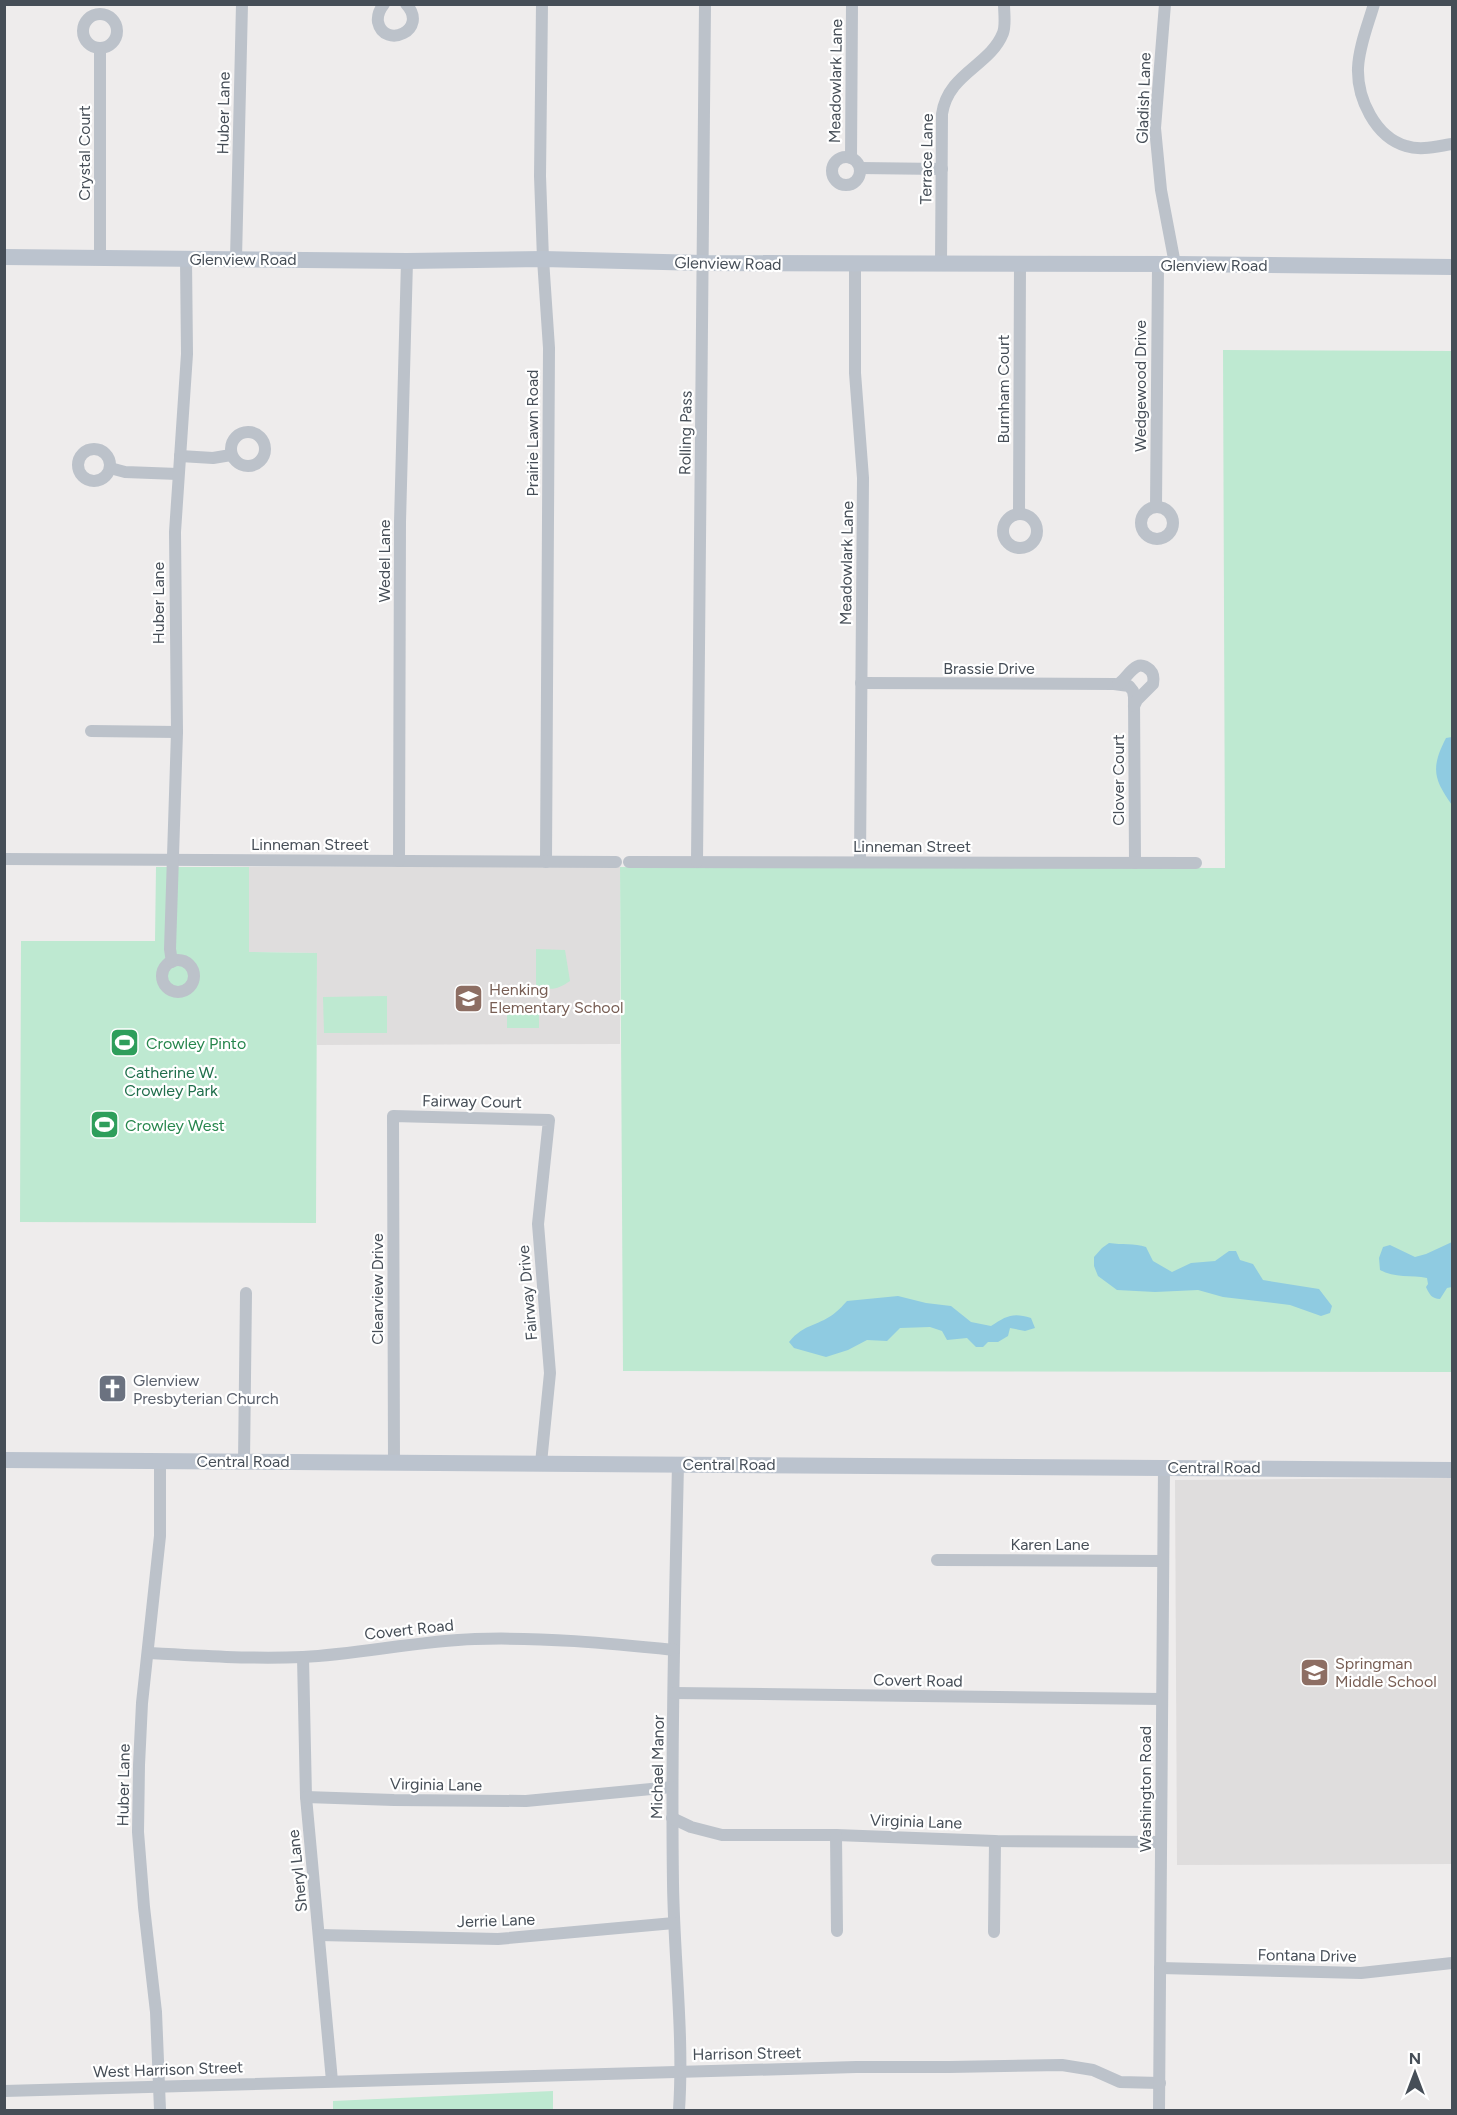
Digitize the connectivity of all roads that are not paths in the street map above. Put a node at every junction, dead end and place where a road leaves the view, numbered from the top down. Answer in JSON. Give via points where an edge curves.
{"nodes":[{"id":1,"x":242,"y":4,"type":"edge"},
{"id":2,"x":384,"y":4,"type":"edge"},
{"id":3,"x":406,"y":4,"type":"edge"},
{"id":4,"x":542,"y":4,"type":"edge"},
{"id":5,"x":705,"y":4,"type":"edge"},
{"id":6,"x":852,"y":4,"type":"edge"},
{"id":7,"x":1004,"y":4,"type":"edge"},
{"id":8,"x":1165,"y":4,"type":"edge"},
{"id":9,"x":1374,"y":4,"type":"edge"},
{"id":10,"x":100,"y":48,"type":"dead end"},
{"id":11,"x":1452,"y":144,"type":"edge"},
{"id":12,"x":851,"y":158,"type":"junction"},
{"id":13,"x":860,"y":168,"type":"junction"},
{"id":14,"x":942,"y":169,"type":"junction"},
{"id":15,"x":4,"y":257,"type":"edge"},
{"id":16,"x":100,"y":258,"type":"junction"},
{"id":17,"x":186,"y":259,"type":"junction"},
{"id":18,"x":236,"y":259,"type":"junction"},
{"id":19,"x":543,"y":259,"type":"junction"},
{"id":20,"x":407,"y":261,"type":"junction"},
{"id":21,"x":703,"y":263,"type":"junction"},
{"id":22,"x":855,"y":264,"type":"junction"},
{"id":23,"x":942,"y":264,"type":"junction"},
{"id":24,"x":1020,"y":264,"type":"junction"},
{"id":25,"x":1175,"y":264,"type":"junction"},
{"id":26,"x":1158,"y":265,"type":"junction"},
{"id":27,"x":1452,"y":267,"type":"edge"},
{"id":28,"x":231,"y":455,"type":"dead end"},
{"id":29,"x":180,"y":456,"type":"junction"},
{"id":30,"x":110,"y":468,"type":"dead end"},
{"id":31,"x":178,"y":474,"type":"junction"},
{"id":32,"x":1156,"y":507,"type":"dead end"},
{"id":33,"x":1019,"y":513,"type":"dead end"},
{"id":34,"x":861,"y":683,"type":"junction"},
{"id":35,"x":1118,"y":684,"type":"junction"},
{"id":36,"x":1134,"y":701,"type":"junction"},
{"id":37,"x":91,"y":732,"type":"dead end"},
{"id":38,"x":177,"y":732,"type":"junction"},
{"id":39,"x":4,"y":859,"type":"edge"},
{"id":40,"x":174,"y":861,"type":"junction"},
{"id":41,"x":399,"y":861,"type":"junction"},
{"id":42,"x":546,"y":862,"type":"junction"},
{"id":43,"x":698,"y":862,"type":"junction"},
{"id":44,"x":860,"y":862,"type":"junction"},
{"id":45,"x":1135,"y":863,"type":"junction"},
{"id":46,"x":1196,"y":863,"type":"dead end"},
{"id":47,"x":172,"y":962,"type":"dead end"},
{"id":48,"x":393,"y":1116,"type":"joint"},
{"id":49,"x":549,"y":1120,"type":"joint"},
{"id":50,"x":246,"y":1293,"type":"dead end"},
{"id":51,"x":4,"y":1460,"type":"edge"},
{"id":52,"x":160,"y":1461,"type":"junction"},
{"id":53,"x":244,"y":1461,"type":"junction"},
{"id":54,"x":394,"y":1462,"type":"junction"},
{"id":55,"x":541,"y":1463,"type":"junction"},
{"id":56,"x":678,"y":1464,"type":"junction"},
{"id":57,"x":1164,"y":1467,"type":"junction"},
{"id":58,"x":1452,"y":1470,"type":"edge"},
{"id":59,"x":937,"y":1560,"type":"dead end"},
{"id":60,"x":1163,"y":1560,"type":"junction"},
{"id":61,"x":674,"y":1650,"type":"junction"},
{"id":62,"x":148,"y":1653,"type":"junction"},
{"id":63,"x":303,"y":1657,"type":"junction"},
{"id":64,"x":674,"y":1693,"type":"junction"},
{"id":65,"x":1162,"y":1699,"type":"junction"},
{"id":66,"x":672,"y":1787,"type":"junction"},
{"id":67,"x":306,"y":1797,"type":"junction"},
{"id":68,"x":672,"y":1818,"type":"junction"},
{"id":69,"x":836,"y":1835,"type":"junction"},
{"id":70,"x":995,"y":1840,"type":"junction"},
{"id":71,"x":1161,"y":1842,"type":"junction"},
{"id":72,"x":674,"y":1923,"type":"junction"},
{"id":73,"x":837,"y":1931,"type":"dead end"},
{"id":74,"x":994,"y":1932,"type":"dead end"},
{"id":75,"x":319,"y":1935,"type":"junction"},
{"id":76,"x":1452,"y":1963,"type":"edge"},
{"id":77,"x":1160,"y":1968,"type":"junction"},
{"id":78,"x":682,"y":2071,"type":"junction"},
{"id":79,"x":332,"y":2081,"type":"junction"},
{"id":80,"x":1160,"y":2083,"type":"junction"},
{"id":81,"x":160,"y":2086,"type":"junction"},
{"id":82,"x":4,"y":2091,"type":"edge"},
{"id":83,"x":160,"y":2110,"type":"edge"},
{"id":84,"x":679,"y":2110,"type":"edge"},
{"id":85,"x":1159,"y":2110,"type":"edge"}],
"edges":[{"from":1,"to":18,"type":"street","name":"Huber Lane"},
{"from":2,"to":3,"type":"street","via":[[378,13],[379,25],[386,33],[397,36],[407,31],[413,21]]},
{"from":4,"to":19,"type":"street","name":"Prairie Lawn Road"},
{"from":5,"to":21,"type":"street","name":"Rolling Pass"},
{"from":6,"to":12,"type":"street","name":"Meadowlark Lane"},
{"from":7,"to":14,"type":"street","name":"Terrace Lane","via":[[1004,30],[998,42],[944,100]]},
{"from":8,"to":25,"type":"street","name":"Gladish Lane","via":[[1155,128],[1161,190]]},
{"from":9,"to":11,"type":"street","via":[[1358,69],[1363,99],[1373,123],[1405,146]]},
{"from":10,"to":16,"type":"street","name":"Crystal Court"},
{"from":12,"to":13,"type":"street","name":"Meadowlark Lane"},
{"from":12,"to":13,"type":"street","name":"Meadowlark Lane","via":[[834,163],[835,181],[852,184],[859,178]]},
{"from":13,"to":14,"type":"street"},
{"from":14,"to":23,"type":"street","name":"Terrace Lane"},
{"from":15,"to":16,"type":"main road","name":"Glenview Road"},
{"from":16,"to":17,"type":"main road","name":"Glenview Road"},
{"from":17,"to":18,"type":"main road","name":"Glenview Road"},
{"from":17,"to":29,"type":"street","name":"Huber Lane","via":[[187,354]]},
{"from":18,"to":20,"type":"main road","name":"Glenview Road"},
{"from":19,"to":20,"type":"main road","name":"Glenview Road"},
{"from":19,"to":21,"type":"main road","name":"Glenview Road"},
{"from":19,"to":42,"type":"street","name":"Prairie Lawn Road","via":[[549,348]]},
{"from":20,"to":41,"type":"street","name":"Wedel Lane","via":[[400,522]]},
{"from":21,"to":22,"type":"main road","name":"Glenview Road"},
{"from":21,"to":43,"type":"street","name":"Rolling Pass"},
{"from":22,"to":23,"type":"main road","name":"Glenview Road"},
{"from":22,"to":34,"type":"street","name":"Meadowlark Lane","via":[[855,373],[863,478]]},
{"from":23,"to":24,"type":"main road","name":"Glenview Road"},
{"from":24,"to":26,"type":"main road","name":"Glenview Road"},
{"from":24,"to":33,"type":"street","name":"Burnham Court"},
{"from":25,"to":26,"type":"main road","name":"Glenview Road"},
{"from":25,"to":27,"type":"main road","name":"Glenview Road"},
{"from":26,"to":32,"type":"street","name":"Wedgewood Drive"},
{"from":28,"to":29,"type":"street"},
{"from":29,"to":31,"type":"street","name":"Huber Lane"},
{"from":30,"to":31,"type":"street"},
{"from":31,"to":38,"type":"street","name":"Huber Lane","via":[[174,588]]},
{"from":34,"to":35,"type":"street","name":"Brassie Drive"},
{"from":34,"to":44,"type":"street","name":"Meadowlark Lane"},
{"from":35,"to":36,"type":"street","via":[[1129,686]]},
{"from":35,"to":36,"type":"street","via":[[1135,667],[1151,671],[1153,684]]},
{"from":36,"to":45,"type":"street","name":"Clover Court"},
{"from":37,"to":38,"type":"street"},
{"from":38,"to":40,"type":"street","name":"Huber Lane"},
{"from":39,"to":40,"type":"street","name":"Linneman Street"},
{"from":40,"to":41,"type":"street","name":"Linneman Street"},
{"from":40,"to":47,"type":"street","name":"Huber Lane"},
{"from":41,"to":42,"type":"street","name":"Linneman Street"},
{"from":42,"to":43,"type":"street","name":"Linneman Street"},
{"from":43,"to":44,"type":"street","name":"Linneman Street"},
{"from":44,"to":45,"type":"street","name":"Linneman Street"},
{"from":45,"to":46,"type":"street","name":"Linneman Street"},
{"from":48,"to":49,"type":"street","name":"Fairway Court"},
{"from":48,"to":54,"type":"street","name":"Clearview Drive"},
{"from":49,"to":55,"type":"street","name":"Fairway Drive","via":[[538,1224],[550,1373]]},
{"from":50,"to":53,"type":"street"},
{"from":51,"to":52,"type":"main road","name":"Central Road"},
{"from":52,"to":53,"type":"main road","name":"Central Road"},
{"from":52,"to":62,"type":"street","name":"Huber Lane","via":[[160,1536]]},
{"from":53,"to":54,"type":"main road","name":"Central Road"},
{"from":54,"to":55,"type":"main road","name":"Central Road"},
{"from":55,"to":56,"type":"main road","name":"Central Road"},
{"from":56,"to":57,"type":"main road","name":"Central Road"},
{"from":56,"to":61,"type":"street","name":"Michael Manor"},
{"from":57,"to":58,"type":"main road","name":"Central Road"},
{"from":57,"to":60,"type":"street","name":"Washington Road"},
{"from":59,"to":60,"type":"street","name":"Karen Lane"},
{"from":60,"to":65,"type":"street","name":"Washington Road"},
{"from":61,"to":63,"type":"street","name":"Covert Road","via":[[534,1638],[472,1639]]},
{"from":61,"to":64,"type":"street","name":"Michael Manor"},
{"from":62,"to":63,"type":"street","name":"Covert Road","via":[[220,1658]]},
{"from":62,"to":81,"type":"street","name":"Huber Lane","via":[[138,1832]]},
{"from":63,"to":67,"type":"street","name":"Sheryl Lane"},
{"from":64,"to":65,"type":"street","name":"Covert Road"},
{"from":64,"to":66,"type":"street","name":"Michael Manor"},
{"from":65,"to":71,"type":"street","name":"Washington Road"},
{"from":66,"to":67,"type":"street","name":"Virginia Lane","via":[[526,1801]]},
{"from":66,"to":68,"type":"street","name":"Michael Manor"},
{"from":67,"to":75,"type":"street","name":"Sheryl Lane"},
{"from":68,"to":69,"type":"street","name":"Virginia Lane","via":[[722,1835]]},
{"from":68,"to":72,"type":"street","name":"Michael Manor"},
{"from":69,"to":70,"type":"street","name":"Virginia Lane"},
{"from":69,"to":73,"type":"street"},
{"from":70,"to":71,"type":"street","name":"Virginia Lane"},
{"from":70,"to":74,"type":"street"},
{"from":71,"to":77,"type":"street","name":"Washington Road"},
{"from":72,"to":75,"type":"street","name":"Jerrie Lane","via":[[498,1939]]},
{"from":72,"to":78,"type":"street","name":"Michael Manor"},
{"from":75,"to":79,"type":"street","name":"Sheryl Lane"},
{"from":76,"to":77,"type":"street","name":"Fontana Drive","via":[[1361,1973]]},
{"from":77,"to":80,"type":"street","name":"Washington Road"},
{"from":78,"to":79,"type":"street","name":"Harrison Street"},
{"from":78,"to":80,"type":"street","name":"Harrison Street","via":[[1062,2064],[1093,2070],[1120,2082]]},
{"from":78,"to":84,"type":"street","name":"Michael Manor"},
{"from":79,"to":81,"type":"street","name":"West Harrison Street"},
{"from":80,"to":85,"type":"street","name":"Washington Road"},
{"from":81,"to":82,"type":"street","name":"West Harrison Street"},
{"from":81,"to":83,"type":"street","name":"Huber Lane"}]}
